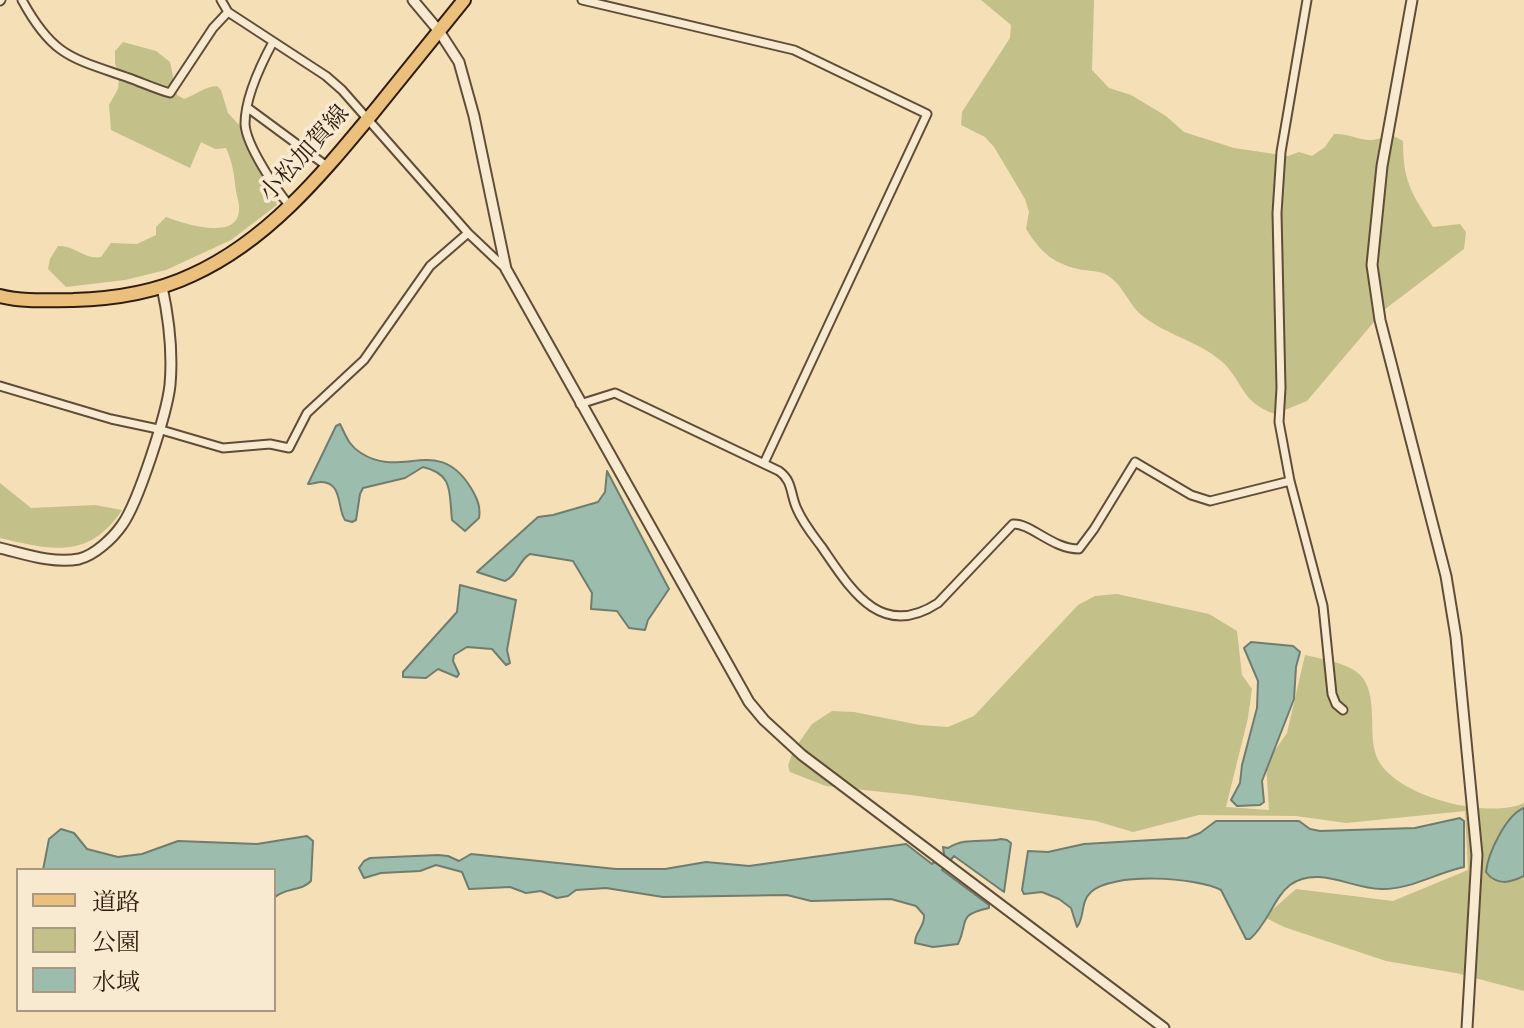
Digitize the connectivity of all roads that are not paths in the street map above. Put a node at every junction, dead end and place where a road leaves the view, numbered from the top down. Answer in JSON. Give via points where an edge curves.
{"nodes":[{"id":1,"x":22,"y":0,"type":"edge"},
{"id":2,"x":221,"y":0,"type":"edge"},
{"id":3,"x":413,"y":0,"type":"edge"},
{"id":4,"x":464,"y":0,"type":"edge"},
{"id":5,"x":582,"y":0,"type":"edge"},
{"id":6,"x":1307,"y":0,"type":"edge"},
{"id":7,"x":1412,"y":0,"type":"edge"},
{"id":8,"x":228,"y":12,"type":"junction"},
{"id":9,"x":439,"y":31,"type":"junction"},
{"id":10,"x":273,"y":42,"type":"junction"},
{"id":11,"x":248,"y":108,"type":"junction"},
{"id":12,"x":368,"y":118,"type":"junction"},
{"id":13,"x":328,"y":167,"type":"junction"},
{"id":14,"x":290,"y":206,"type":"junction"},
{"id":15,"x":468,"y":233,"type":"junction"},
{"id":16,"x":506,"y":269,"type":"junction"},
{"id":17,"x":162,"y":287,"type":"junction"},
{"id":18,"x":0,"y":296,"type":"edge"},
{"id":19,"x":0,"y":386,"type":"edge"},
{"id":20,"x":580,"y":404,"type":"junction"},
{"id":21,"x":158,"y":429,"type":"junction"},
{"id":22,"x":764,"y":463,"type":"junction"},
{"id":23,"x":1290,"y":481,"type":"junction"},
{"id":24,"x":0,"y":548,"type":"edge"},
{"id":25,"x":1343,"y":710,"type":"dead end"},
{"id":26,"x":1164,"y":1028,"type":"edge"},
{"id":27,"x":1467,"y":1028,"type":"edge"}],
"edges":[{"from":1,"to":8,"type":"street","via":[[58,50],[170,93]]},
{"from":2,"to":8,"type":"street"},
{"from":3,"to":9,"type":"street"},
{"from":4,"to":9,"type":"main road","name":"小松加賀線"},
{"from":5,"to":22,"type":"street","via":[[794,50],[927,114]]},
{"from":6,"to":23,"type":"street","via":[[1281,152],[1277,213],[1279,422]]},
{"from":7,"to":27,"type":"street","via":[[1382,166],[1372,265],[1380,320],[1446,576],[1456,637],[1477,855]]},
{"from":8,"to":10,"type":"street"},
{"from":9,"to":12,"type":"main road","name":"小松加賀線"},
{"from":9,"to":16,"type":"street","via":[[465,81]]},
{"from":10,"to":11,"type":"street"},
{"from":10,"to":12,"type":"street","via":[[326,76]]},
{"from":11,"to":13,"type":"street"},
{"from":11,"to":14,"type":"street","via":[[246,132]]},
{"from":12,"to":13,"type":"main road","name":"小松加賀線"},
{"from":12,"to":15,"type":"street"},
{"from":13,"to":14,"type":"main road","name":"小松加賀線"},
{"from":14,"to":17,"type":"main road","name":"小松加賀線","via":[[223,258]]},
{"from":15,"to":16,"type":"street"},
{"from":15,"to":21,"type":"street","via":[[430,266],[364,360],[307,413],[289,448],[223,448]]},
{"from":16,"to":20,"type":"street"},
{"from":17,"to":18,"type":"main road","name":"小松加賀線","via":[[107,298]]},
{"from":17,"to":21,"type":"street","via":[[169,318],[170,388]]},
{"from":19,"to":21,"type":"street"},
{"from":20,"to":22,"type":"street","via":[[615,393]]},
{"from":20,"to":26,"type":"street","via":[[764,720],[802,755]]},
{"from":21,"to":24,"type":"street","via":[[130,511],[113,536],[94,551],[61,560]]},
{"from":22,"to":23,"type":"street","via":[[790,481],[806,527],[855,593],[875,610],[905,617],[938,603],[1013,524],[1062,547],[1079,549],[1135,462],[1210,501]]},
{"from":23,"to":25,"type":"street","via":[[1323,606],[1332,694]]}]}
